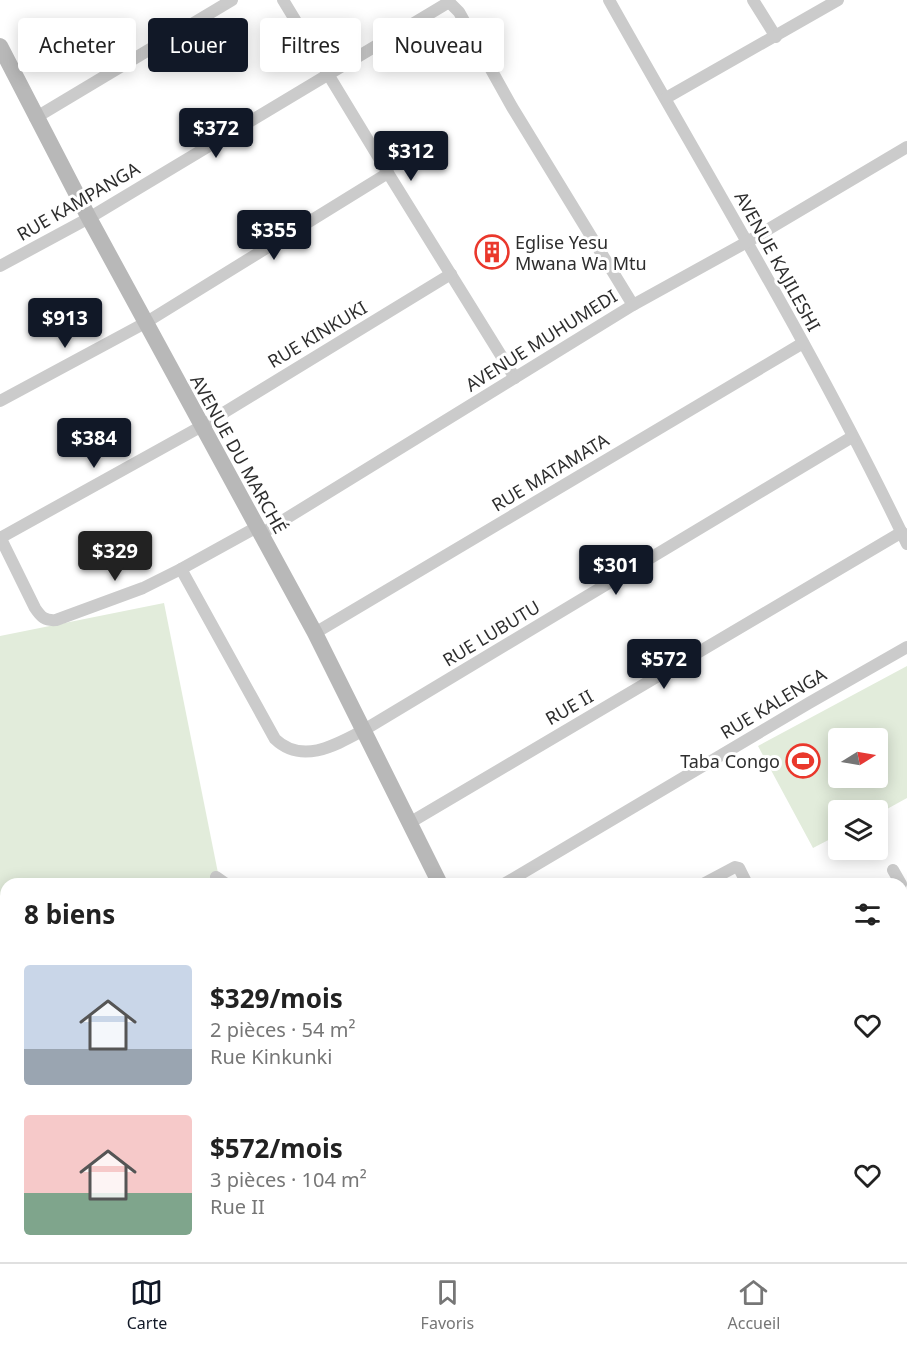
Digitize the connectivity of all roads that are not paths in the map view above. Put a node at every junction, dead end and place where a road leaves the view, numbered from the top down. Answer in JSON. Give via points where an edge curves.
{"nodes":[{"id":1,"x":232,"y":0,"type":"edge"},
{"id":2,"x":283,"y":0,"type":"edge"},
{"id":3,"x":609,"y":0,"type":"edge"},
{"id":4,"x":753,"y":0,"type":"edge"},
{"id":5,"x":838,"y":0,"type":"edge"},
{"id":6,"x":776,"y":37,"type":"junction"},
{"id":7,"x":0,"y":46,"type":"edge"},
{"id":8,"x":328,"y":74,"type":"junction"},
{"id":9,"x":666,"y":98,"type":"junction"},
{"id":10,"x":35,"y":118,"type":"junction"},
{"id":11,"x":907,"y":147,"type":"edge"},
{"id":12,"x":388,"y":173,"type":"junction"},
{"id":13,"x":88,"y":218,"type":"junction"},
{"id":14,"x":747,"y":242,"type":"junction"},
{"id":15,"x":0,"y":266,"type":"edge"},
{"id":16,"x":451,"y":274,"type":"junction"},
{"id":17,"x":633,"y":305,"type":"junction"},
{"id":18,"x":145,"y":323,"type":"junction"},
{"id":19,"x":803,"y":343,"type":"junction"},
{"id":20,"x":515,"y":378,"type":"junction"},
{"id":21,"x":0,"y":401,"type":"edge"},
{"id":22,"x":202,"y":426,"type":"junction"},
{"id":23,"x":852,"y":437,"type":"junction"},
{"id":24,"x":259,"y":531,"type":"junction"},
{"id":25,"x":0,"y":538,"type":"edge"},
{"id":26,"x":904,"y":538,"type":"edge"},
{"id":27,"x":181,"y":569,"type":"junction"},
{"id":28,"x":315,"y":633,"type":"junction"},
{"id":29,"x":907,"y":647,"type":"edge"},
{"id":30,"x":364,"y":730,"type":"junction"},
{"id":31,"x":411,"y":822,"type":"junction"},
{"id":32,"x":893,"y":870,"type":"dead end"},
{"id":33,"x":437,"y":878,"type":"edge"},
{"id":34,"x":514,"y":878,"type":"edge"},
{"id":35,"x":714,"y":878,"type":"edge"},
{"id":36,"x":744,"y":878,"type":"edge"},
{"id":37,"x":898,"y":878,"type":"edge"}],
"edges":[{"from":1,"to":10,"type":"street"},
{"from":2,"to":8,"type":"street"},
{"from":3,"to":9,"type":"street","name":"AVENUE KAJILESHI"},
{"from":4,"to":6,"type":"street"},
{"from":5,"to":6,"type":"street"},
{"from":6,"to":9,"type":"street"},
{"from":7,"to":10,"type":"street","name":"AVENUE DU MARCHÉ"},
{"from":8,"to":12,"type":"street"},
{"from":8,"to":13,"type":"street","name":"RUE KAMPANGA"},
{"from":8,"to":17,"type":"street","name":"RUE KAMPANGA","via":[[446,3],[452,4]]},
{"from":9,"to":14,"type":"street","name":"AVENUE KAJILESHI"},
{"from":10,"to":13,"type":"street","name":"AVENUE DU MARCHÉ"},
{"from":11,"to":14,"type":"street","name":"AVENUE MUHUMEDI"},
{"from":12,"to":16,"type":"street"},
{"from":12,"to":18,"type":"street"},
{"from":13,"to":15,"type":"street","name":"RUE KAMPANGA"},
{"from":13,"to":18,"type":"street","name":"AVENUE DU MARCHÉ"},
{"from":14,"to":17,"type":"street","name":"AVENUE MUHUMEDI"},
{"from":14,"to":19,"type":"street","name":"AVENUE KAJILESHI"},
{"from":16,"to":20,"type":"street"},
{"from":16,"to":22,"type":"street","name":"RUE KINKUKI"},
{"from":17,"to":20,"type":"street","name":"AVENUE MUHUMEDI"},
{"from":18,"to":21,"type":"street"},
{"from":18,"to":22,"type":"street","name":"AVENUE DU MARCHÉ"},
{"from":19,"to":23,"type":"street","name":"AVENUE KAJILESHI"},
{"from":19,"to":28,"type":"street","name":"RUE MATAMATA"},
{"from":20,"to":24,"type":"street","name":"AVENUE MUHUMEDI"},
{"from":22,"to":24,"type":"street","name":"AVENUE DU MARCHÉ"},
{"from":22,"to":25,"type":"street","name":"RUE KINKUKI"},
{"from":23,"to":26,"type":"street","name":"AVENUE KAJILESHI"},
{"from":23,"to":30,"type":"street","name":"RUE LUBUTU"},
{"from":24,"to":27,"type":"street","name":"AVENUE MUHUMEDI"},
{"from":24,"to":28,"type":"street","name":"AVENUE DU MARCHÉ"},
{"from":25,"to":27,"type":"street","name":"AVENUE MUHUMEDI","via":[[35,608],[48,621],[144,588]]},
{"from":26,"to":31,"type":"street","name":"RUE II"},
{"from":27,"to":30,"type":"street","name":"RUE LUBUTU","via":[[282,747],[313,752]]},
{"from":28,"to":30,"type":"street","name":"AVENUE DU MARCHÉ"},
{"from":29,"to":34,"type":"street","name":"RUE KALENGA"},
{"from":30,"to":31,"type":"street","name":"AVENUE DU MARCHÉ"},
{"from":31,"to":33,"type":"street","name":"AVENUE DU MARCHÉ"},
{"from":32,"to":37,"type":"street"},
{"from":35,"to":36,"type":"street","via":[[735,867],[740,868]]}]}
